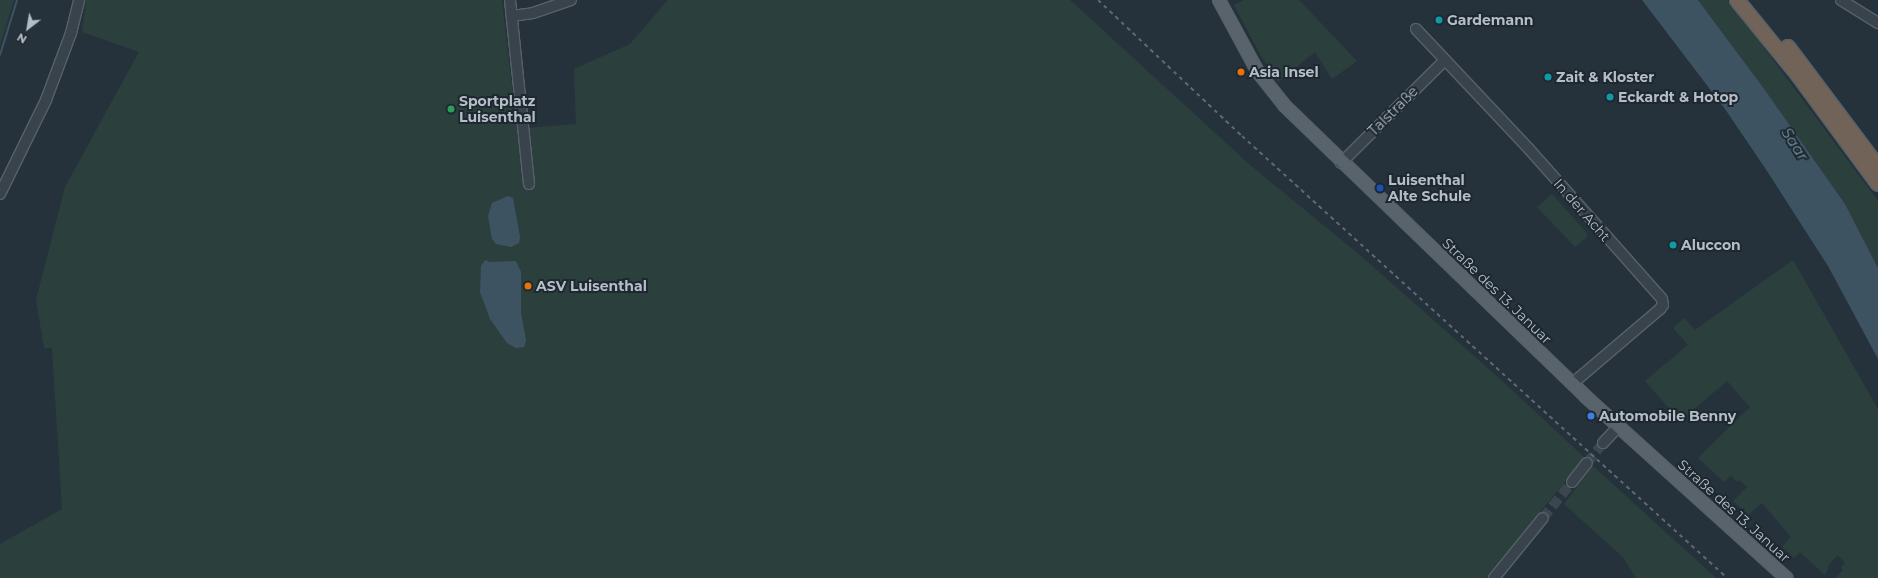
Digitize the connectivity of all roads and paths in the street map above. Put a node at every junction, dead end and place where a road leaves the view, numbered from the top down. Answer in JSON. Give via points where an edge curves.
{"nodes":[{"id":1,"x":79,"y":0,"type":"edge"},
{"id":2,"x":510,"y":0,"type":"edge"},
{"id":3,"x":571,"y":0,"type":"edge"},
{"id":4,"x":1219,"y":0,"type":"edge"},
{"id":5,"x":1737,"y":0,"type":"edge"},
{"id":6,"x":1749,"y":0,"type":"edge"},
{"id":7,"x":1841,"y":0,"type":"edge"},
{"id":8,"x":512,"y":16,"type":"junction"},
{"id":9,"x":1878,"y":23,"type":"edge"},
{"id":10,"x":1416,"y":28,"type":"dead end"},
{"id":11,"x":1445,"y":60,"type":"junction"},
{"id":12,"x":1342,"y":162,"type":"junction"},
{"id":13,"x":1878,"y":167,"type":"edge"},
{"id":14,"x":528,"y":184,"type":"dead end"},
{"id":15,"x":1878,"y":184,"type":"edge"},
{"id":16,"x":0,"y":194,"type":"edge"},
{"id":17,"x":1572,"y":384,"type":"junction"},
{"id":18,"x":1618,"y":427,"type":"junction"},
{"id":19,"x":1604,"y":444,"type":"tunnel mouth"},
{"id":20,"x":1588,"y":463,"type":"tunnel mouth"},
{"id":21,"x":1572,"y":482,"type":"tunnel mouth"},
{"id":22,"x":1543,"y":518,"type":"tunnel mouth"},
{"id":23,"x":1494,"y":578,"type":"edge"},
{"id":24,"x":1786,"y":578,"type":"edge"}],
"edges":[{"from":1,"to":16,"type":"street","via":[[71,33],[46,100]]},
{"from":2,"to":8,"type":"street"},
{"from":3,"to":8,"type":"street","via":[[533,13]]},
{"from":4,"to":12,"type":"main road","name":"Straße des 13. Januar","via":[[1249,58],[1267,86]]},
{"from":5,"to":15,"type":"highway","via":[[1798,75]]},
{"from":6,"to":13,"type":"highway","via":[[1805,69]]},
{"from":7,"to":9,"type":"street"},
{"from":8,"to":14,"type":"street"},
{"from":10,"to":11,"type":"street","name":"In der Acht"},
{"from":11,"to":12,"type":"street","name":"Talstraße"},
{"from":11,"to":17,"type":"street","name":"In der Acht","via":[[1662,299],[1663,305],[1660,309]]},
{"from":12,"to":17,"type":"main road","name":"Straße des 13. Januar"},
{"from":17,"to":18,"type":"main road","name":"Straße des 13. Januar"},
{"from":18,"to":19,"type":"street"},
{"from":18,"to":24,"type":"main road","name":"Straße des 13. Januar"},
{"from":20,"to":21,"type":"street"},
{"from":22,"to":23,"type":"street"}]}
